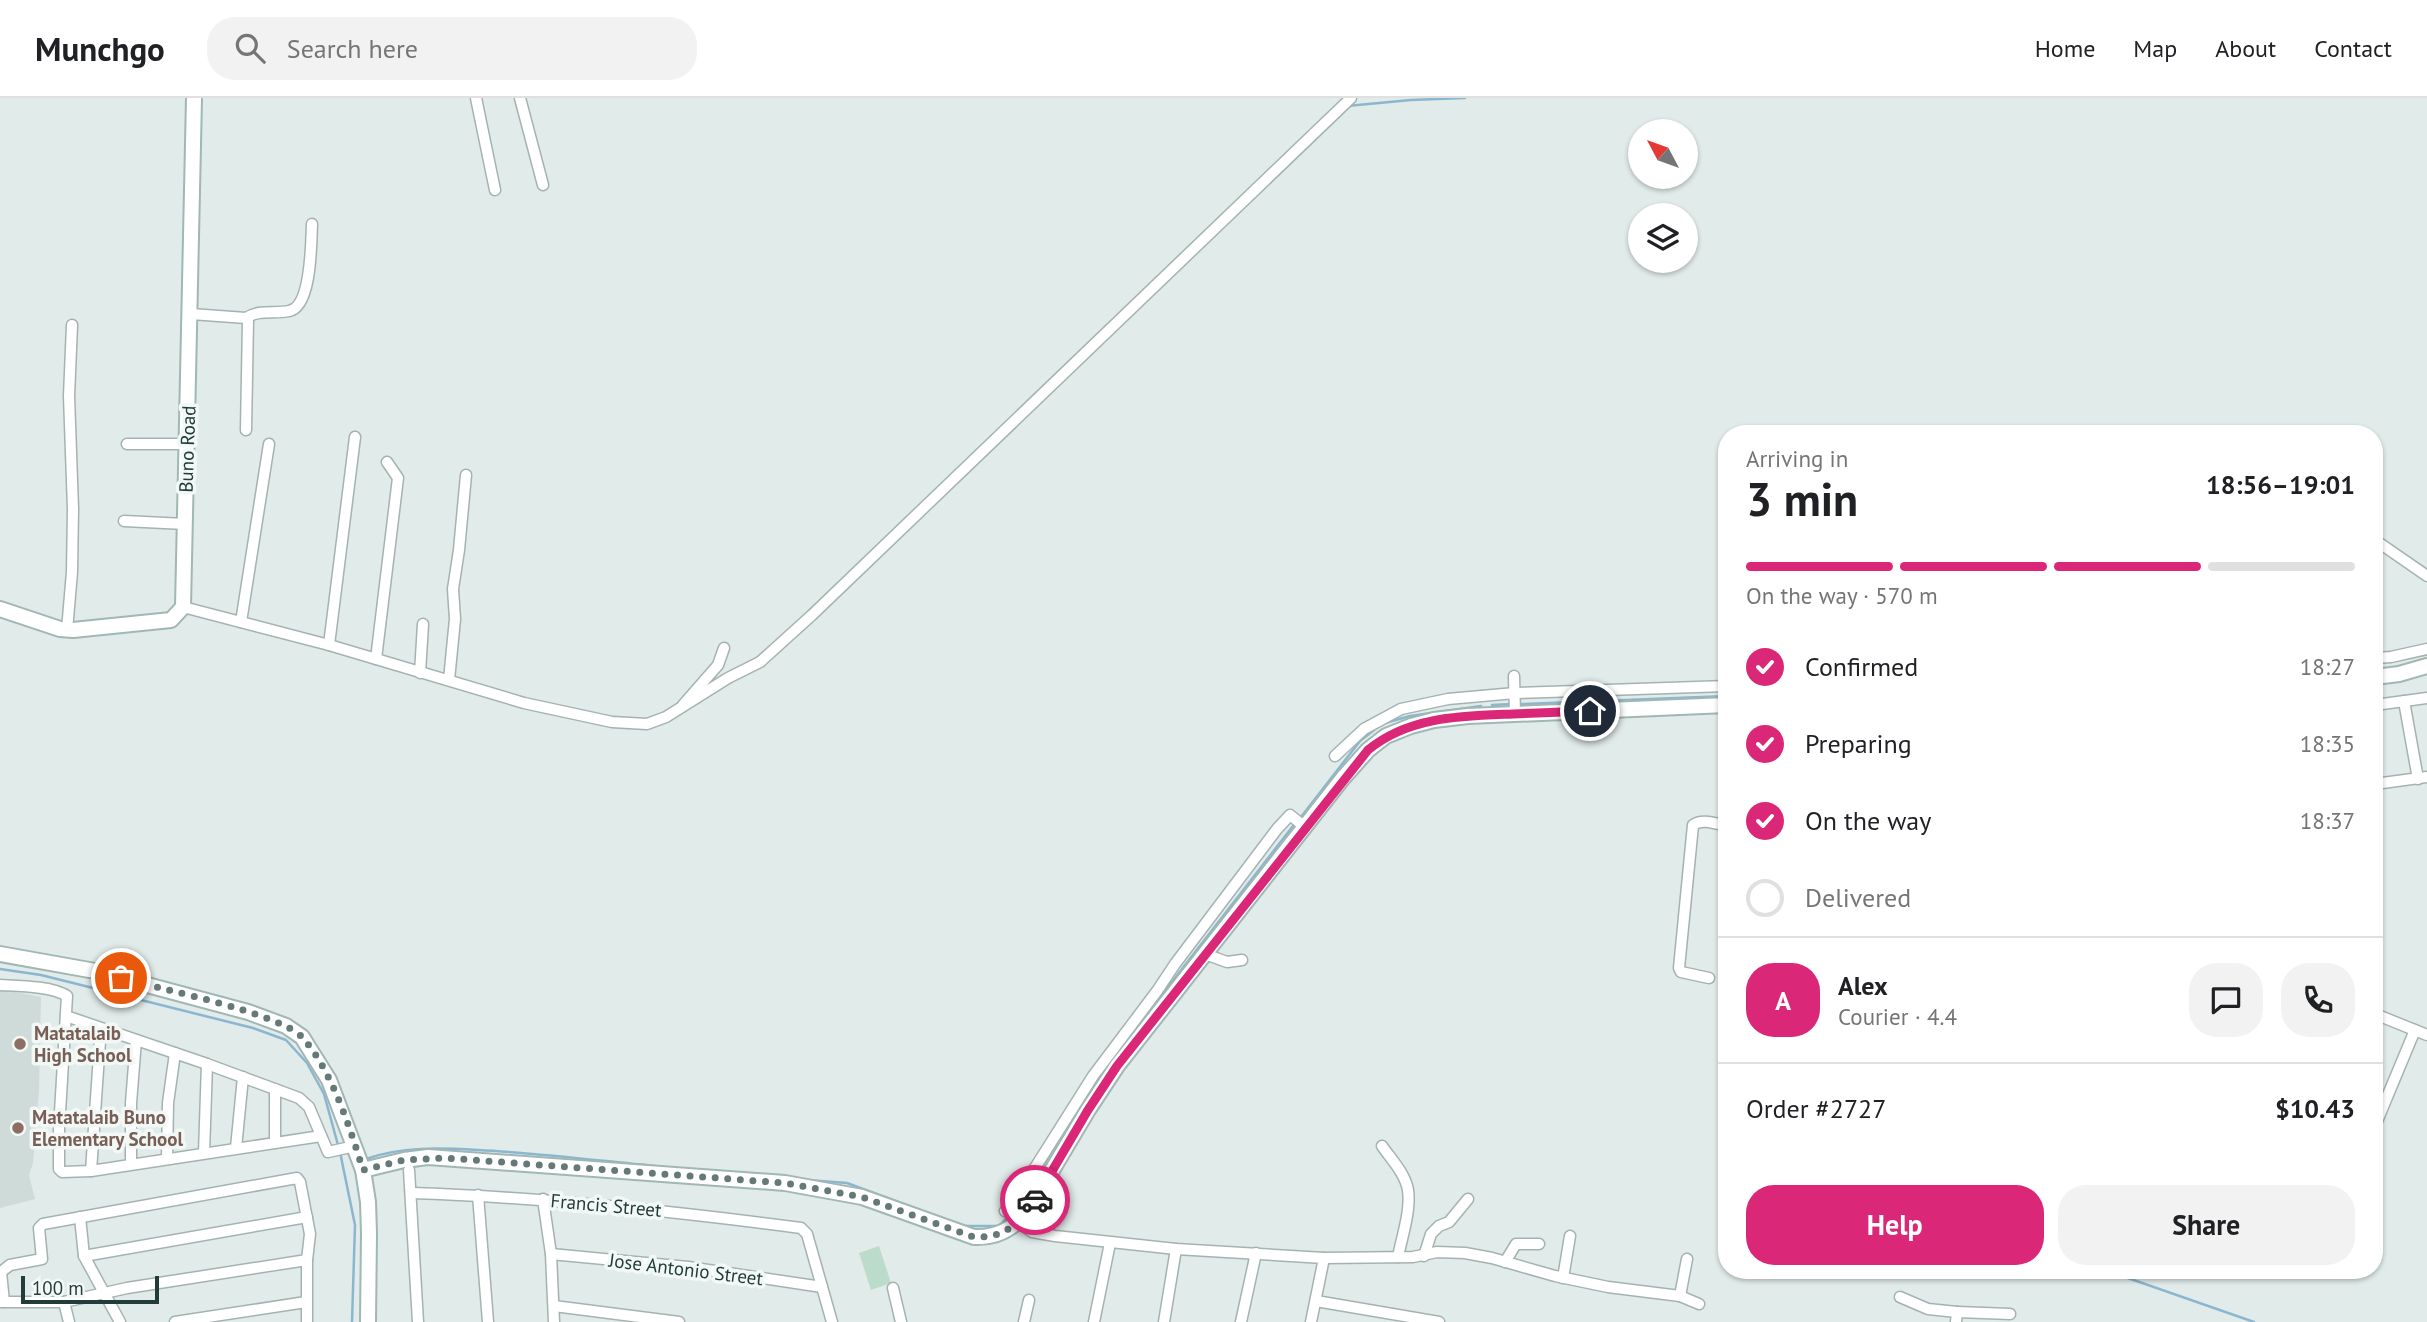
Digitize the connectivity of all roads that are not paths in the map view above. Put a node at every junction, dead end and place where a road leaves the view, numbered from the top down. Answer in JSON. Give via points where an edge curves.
{"nodes":[{"id":1,"x":194,"y":98,"type":"edge"},
{"id":2,"x":476,"y":98,"type":"edge"},
{"id":3,"x":520,"y":98,"type":"edge"},
{"id":4,"x":1351,"y":98,"type":"edge"},
{"id":5,"x":543,"y":185,"type":"dead end"},
{"id":6,"x":495,"y":190,"type":"dead end"},
{"id":7,"x":312,"y":224,"type":"dead end"},
{"id":8,"x":191,"y":314,"type":"junction"},
{"id":9,"x":246,"y":317,"type":"junction"},
{"id":10,"x":72,"y":325,"type":"dead end"},
{"id":11,"x":246,"y":430,"type":"dead end"},
{"id":12,"x":355,"y":437,"type":"dead end"},
{"id":13,"x":127,"y":444,"type":"dead end"},
{"id":14,"x":187,"y":444,"type":"junction"},
{"id":15,"x":269,"y":444,"type":"dead end"},
{"id":16,"x":387,"y":462,"type":"dead end"},
{"id":17,"x":467,"y":475,"type":"dead end"},
{"id":18,"x":124,"y":521,"type":"dead end"},
{"id":19,"x":185,"y":524,"type":"junction"},
{"id":20,"x":2383,"y":546,"type":"edge"},
{"id":21,"x":2427,"y":576,"type":"edge"},
{"id":22,"x":183,"y":607,"type":"junction"},
{"id":23,"x":0,"y":609,"type":"edge"},
{"id":24,"x":241,"y":622,"type":"junction"},
{"id":25,"x":424,"y":624,"type":"dead end"},
{"id":26,"x":67,"y":630,"type":"junction"},
{"id":27,"x":329,"y":645,"type":"junction"},
{"id":28,"x":724,"y":648,"type":"dead end"},
{"id":29,"x":2427,"y":649,"type":"edge"},
{"id":30,"x":2383,"y":658,"type":"edge"},
{"id":31,"x":376,"y":659,"type":"junction"},
{"id":32,"x":2427,"y":666,"type":"edge"},
{"id":33,"x":421,"y":673,"type":"junction"},
{"id":34,"x":1514,"y":676,"type":"dead end"},
{"id":35,"x":2383,"y":676,"type":"edge"},
{"id":36,"x":449,"y":680,"type":"junction"},
{"id":37,"x":1718,"y":686,"type":"edge"},
{"id":38,"x":1515,"y":693,"type":"junction"},
{"id":39,"x":1486,"y":695,"type":"junction"},
{"id":40,"x":2427,"y":698,"type":"edge"},
{"id":41,"x":2404,"y":701,"type":"junction"},
{"id":42,"x":2383,"y":704,"type":"edge"},
{"id":43,"x":1718,"y":705,"type":"edge"},
{"id":44,"x":678,"y":710,"type":"junction"},
{"id":45,"x":1515,"y":714,"type":"junction"},
{"id":46,"x":1487,"y":715,"type":"junction"},
{"id":47,"x":1335,"y":756,"type":"dead end"},
{"id":48,"x":2422,"y":778,"type":"edge"},
{"id":49,"x":2383,"y":782,"type":"edge"},
{"id":50,"x":1718,"y":825,"type":"edge"},
{"id":51,"x":1305,"y":827,"type":"junction"},
{"id":52,"x":0,"y":954,"type":"edge"},
{"id":53,"x":1205,"y":954,"type":"junction"},
{"id":54,"x":1242,"y":960,"type":"dead end"},
{"id":55,"x":1709,"y":978,"type":"dead end"},
{"id":56,"x":0,"y":985,"type":"edge"},
{"id":57,"x":66,"y":1016,"type":"junction"},
{"id":58,"x":2383,"y":1017,"type":"edge"},
{"id":59,"x":103,"y":1029,"type":"junction"},
{"id":60,"x":2415,"y":1030,"type":"junction"},
{"id":61,"x":2427,"y":1035,"type":"edge"},
{"id":62,"x":136,"y":1040,"type":"junction"},
{"id":63,"x":175,"y":1053,"type":"junction"},
{"id":64,"x":207,"y":1064,"type":"junction"},
{"id":65,"x":243,"y":1077,"type":"junction"},
{"id":66,"x":275,"y":1089,"type":"junction"},
{"id":67,"x":2383,"y":1107,"type":"edge"},
{"id":68,"x":321,"y":1136,"type":"junction"},
{"id":69,"x":275,"y":1143,"type":"junction"},
{"id":70,"x":1382,"y":1146,"type":"dead end"},
{"id":71,"x":351,"y":1147,"type":"junction"},
{"id":72,"x":236,"y":1148,"type":"junction"},
{"id":73,"x":204,"y":1153,"type":"junction"},
{"id":74,"x":167,"y":1159,"type":"junction"},
{"id":75,"x":131,"y":1164,"type":"junction"},
{"id":76,"x":363,"y":1170,"type":"junction"},
{"id":77,"x":409,"y":1170,"type":"dead end"},
{"id":78,"x":91,"y":1171,"type":"junction"},
{"id":79,"x":411,"y":1193,"type":"junction"},
{"id":80,"x":478,"y":1195,"type":"junction"},
{"id":81,"x":543,"y":1199,"type":"junction"},
{"id":82,"x":1468,"y":1199,"type":"dead end"},
{"id":83,"x":1005,"y":1211,"type":"dead end"},
{"id":84,"x":80,"y":1217,"type":"junction"},
{"id":85,"x":307,"y":1217,"type":"junction"},
{"id":86,"x":1019,"y":1223,"type":"junction"},
{"id":87,"x":1570,"y":1236,"type":"dead end"},
{"id":88,"x":1110,"y":1243,"type":"junction"},
{"id":89,"x":1539,"y":1244,"type":"dead end"},
{"id":90,"x":1176,"y":1249,"type":"junction"},
{"id":91,"x":1256,"y":1253,"type":"junction"},
{"id":92,"x":551,"y":1254,"type":"junction"},
{"id":93,"x":84,"y":1256,"type":"junction"},
{"id":94,"x":1424,"y":1256,"type":"junction"},
{"id":95,"x":1398,"y":1257,"type":"junction"},
{"id":96,"x":1324,"y":1258,"type":"junction"},
{"id":97,"x":1687,"y":1259,"type":"dead end"},
{"id":98,"x":307,"y":1260,"type":"junction"},
{"id":99,"x":1505,"y":1262,"type":"junction"},
{"id":100,"x":1563,"y":1278,"type":"junction"},
{"id":101,"x":822,"y":1287,"type":"junction"},
{"id":102,"x":893,"y":1288,"type":"dead end"},
{"id":103,"x":105,"y":1293,"type":"junction"},
{"id":104,"x":1680,"y":1296,"type":"junction"},
{"id":105,"x":1899,"y":1297,"type":"dead end"},
{"id":106,"x":1029,"y":1300,"type":"dead end"},
{"id":107,"x":1315,"y":1301,"type":"junction"},
{"id":108,"x":2,"y":1302,"type":"edge"},
{"id":109,"x":64,"y":1302,"type":"junction"},
{"id":110,"x":306,"y":1302,"type":"junction"},
{"id":111,"x":1699,"y":1304,"type":"dead end"},
{"id":112,"x":554,"y":1306,"type":"junction"},
{"id":113,"x":2010,"y":1314,"type":"dead end"},
{"id":114,"x":1956,"y":1317,"type":"edge"},
{"id":115,"x":69,"y":1322,"type":"edge"},
{"id":116,"x":120,"y":1322,"type":"edge"},
{"id":117,"x":180,"y":1322,"type":"edge"},
{"id":118,"x":307,"y":1322,"type":"edge"},
{"id":119,"x":368,"y":1322,"type":"edge"},
{"id":120,"x":418,"y":1322,"type":"edge"},
{"id":121,"x":488,"y":1322,"type":"edge"},
{"id":122,"x":554,"y":1322,"type":"edge"},
{"id":123,"x":679,"y":1322,"type":"edge"},
{"id":124,"x":832,"y":1322,"type":"edge"},
{"id":125,"x":901,"y":1322,"type":"edge"},
{"id":126,"x":1024,"y":1322,"type":"edge"},
{"id":127,"x":1094,"y":1322,"type":"edge"},
{"id":128,"x":1164,"y":1322,"type":"edge"},
{"id":129,"x":1241,"y":1322,"type":"edge"},
{"id":130,"x":1311,"y":1322,"type":"edge"},
{"id":131,"x":1439,"y":1322,"type":"edge"}],
"edges":[{"from":1,"to":8,"type":"street","name":"Buno Road"},
{"from":2,"to":6,"type":"street"},
{"from":3,"to":5,"type":"street"},
{"from":4,"to":44,"type":"street","via":[[812,615],[760,662]]},
{"from":7,"to":9,"type":"street","via":[[310,277],[296,307]]},
{"from":8,"to":9,"type":"street"},
{"from":8,"to":14,"type":"street","name":"Buno Road"},
{"from":9,"to":11,"type":"street"},
{"from":10,"to":26,"type":"street","via":[[73,522]]},
{"from":12,"to":27,"type":"street"},
{"from":13,"to":14,"type":"street"},
{"from":14,"to":19,"type":"street","name":"Buno Road"},
{"from":15,"to":24,"type":"street"},
{"from":16,"to":31,"type":"street","via":[[398,478]]},
{"from":17,"to":36,"type":"street","via":[[453,589]]},
{"from":18,"to":19,"type":"street"},
{"from":19,"to":22,"type":"street","name":"Buno Road"},
{"from":20,"to":21,"type":"street"},
{"from":22,"to":24,"type":"street"},
{"from":22,"to":26,"type":"street","via":[[171,620]]},
{"from":23,"to":26,"type":"street"},
{"from":24,"to":27,"type":"street"},
{"from":25,"to":33,"type":"street"},
{"from":27,"to":31,"type":"street"},
{"from":28,"to":44,"type":"street","via":[[718,665]]},
{"from":29,"to":30,"type":"street"},
{"from":31,"to":33,"type":"street"},
{"from":32,"to":35,"type":"street"},
{"from":33,"to":36,"type":"street"},
{"from":34,"to":38,"type":"street"},
{"from":36,"to":44,"type":"street","via":[[524,703],[612,722],[647,724]]},
{"from":37,"to":38,"type":"street"},
{"from":38,"to":39,"type":"street"},
{"from":38,"to":45,"type":"street"},
{"from":39,"to":46,"type":"street"},
{"from":39,"to":47,"type":"street","via":[[1401,709],[1364,729]]},
{"from":40,"to":41,"type":"street"},
{"from":41,"to":42,"type":"street"},
{"from":41,"to":48,"type":"street"},
{"from":43,"to":45,"type":"street"},
{"from":45,"to":46,"type":"street"},
{"from":46,"to":51,"type":"street","via":[[1434,720],[1386,736],[1357,761]]},
{"from":48,"to":49,"type":"street"},
{"from":50,"to":55,"type":"street","via":[[1699,821],[1693,825],[1679,968]]},
{"from":51,"to":53,"type":"street"},
{"from":51,"to":83,"type":"street","via":[[1290,815],[1277,829],[1098,1069]]},
{"from":52,"to":71,"type":"street","via":[[95,971],[286,1026],[302,1037],[329,1080]]},
{"from":53,"to":54,"type":"street","via":[[1227,962]]},
{"from":53,"to":86,"type":"street","via":[[1117,1066]]},
{"from":56,"to":57,"type":"street","via":[[62,992],[68,1001]]},
{"from":57,"to":59,"type":"street"},
{"from":57,"to":78,"type":"street","via":[[59,1169]]},
{"from":58,"to":60,"type":"street"},
{"from":59,"to":62,"type":"street"},
{"from":59,"to":78,"type":"street"},
{"from":60,"to":61,"type":"street"},
{"from":60,"to":67,"type":"street"},
{"from":62,"to":63,"type":"street"},
{"from":62,"to":75,"type":"street"},
{"from":63,"to":64,"type":"street"},
{"from":63,"to":74,"type":"street"},
{"from":64,"to":65,"type":"street"},
{"from":64,"to":73,"type":"street"},
{"from":65,"to":66,"type":"street"},
{"from":65,"to":72,"type":"street"},
{"from":66,"to":68,"type":"street","via":[[305,1102]]},
{"from":66,"to":69,"type":"street"},
{"from":68,"to":69,"type":"street"},
{"from":68,"to":71,"type":"street","via":[[328,1152]]},
{"from":69,"to":72,"type":"street"},
{"from":70,"to":95,"type":"street","via":[[1408,1188]]},
{"from":71,"to":76,"type":"street"},
{"from":72,"to":73,"type":"street"},
{"from":73,"to":74,"type":"street"},
{"from":74,"to":75,"type":"street"},
{"from":75,"to":78,"type":"street"},
{"from":76,"to":86,"type":"street","via":[[428,1157],[738,1179],[862,1197],[974,1237],[1002,1233]]},
{"from":76,"to":119,"type":"street","via":[[368,1202]]},
{"from":77,"to":79,"type":"street"},
{"from":79,"to":80,"type":"street","name":"Francis Street"},
{"from":79,"to":120,"type":"street"},
{"from":80,"to":81,"type":"street","name":"Francis Street"},
{"from":80,"to":121,"type":"street"},
{"from":81,"to":92,"type":"street"},
{"from":81,"to":101,"type":"street","name":"Francis Street","via":[[801,1228],[807,1234]]},
{"from":82,"to":94,"type":"street","via":[[1449,1222],[1431,1234]]},
{"from":84,"to":85,"type":"street","via":[[297,1178]]},
{"from":84,"to":93,"type":"street"},
{"from":84,"to":108,"type":"street","via":[[41,1226],[43,1258],[2,1270]]},
{"from":85,"to":93,"type":"street"},
{"from":85,"to":98,"type":"street"},
{"from":86,"to":88,"type":"street","via":[[1032,1232]]},
{"from":87,"to":100,"type":"street"},
{"from":88,"to":90,"type":"street"},
{"from":88,"to":127,"type":"street"},
{"from":89,"to":99,"type":"street","via":[[1516,1244]]},
{"from":90,"to":91,"type":"street"},
{"from":90,"to":128,"type":"street"},
{"from":91,"to":96,"type":"street"},
{"from":91,"to":129,"type":"street"},
{"from":92,"to":101,"type":"street","name":"Jose Antonio Street","via":[[688,1267]]},
{"from":92,"to":112,"type":"street"},
{"from":93,"to":103,"type":"street"},
{"from":94,"to":95,"type":"street"},
{"from":94,"to":99,"type":"street","via":[[1465,1253]]},
{"from":95,"to":96,"type":"street"},
{"from":96,"to":107,"type":"street"},
{"from":97,"to":104,"type":"street"},
{"from":98,"to":103,"type":"street"},
{"from":98,"to":110,"type":"street"},
{"from":99,"to":100,"type":"street"},
{"from":100,"to":104,"type":"street"},
{"from":101,"to":124,"type":"street"},
{"from":102,"to":125,"type":"street"},
{"from":103,"to":109,"type":"street"},
{"from":103,"to":116,"type":"street"},
{"from":104,"to":111,"type":"street"},
{"from":105,"to":114,"type":"street"},
{"from":106,"to":126,"type":"street"},
{"from":107,"to":130,"type":"street"},
{"from":107,"to":131,"type":"street"},
{"from":108,"to":109,"type":"street"},
{"from":109,"to":115,"type":"street"},
{"from":110,"to":117,"type":"street"},
{"from":110,"to":118,"type":"street"},
{"from":112,"to":122,"type":"street"},
{"from":112,"to":123,"type":"street"},
{"from":113,"to":114,"type":"street"}]}
